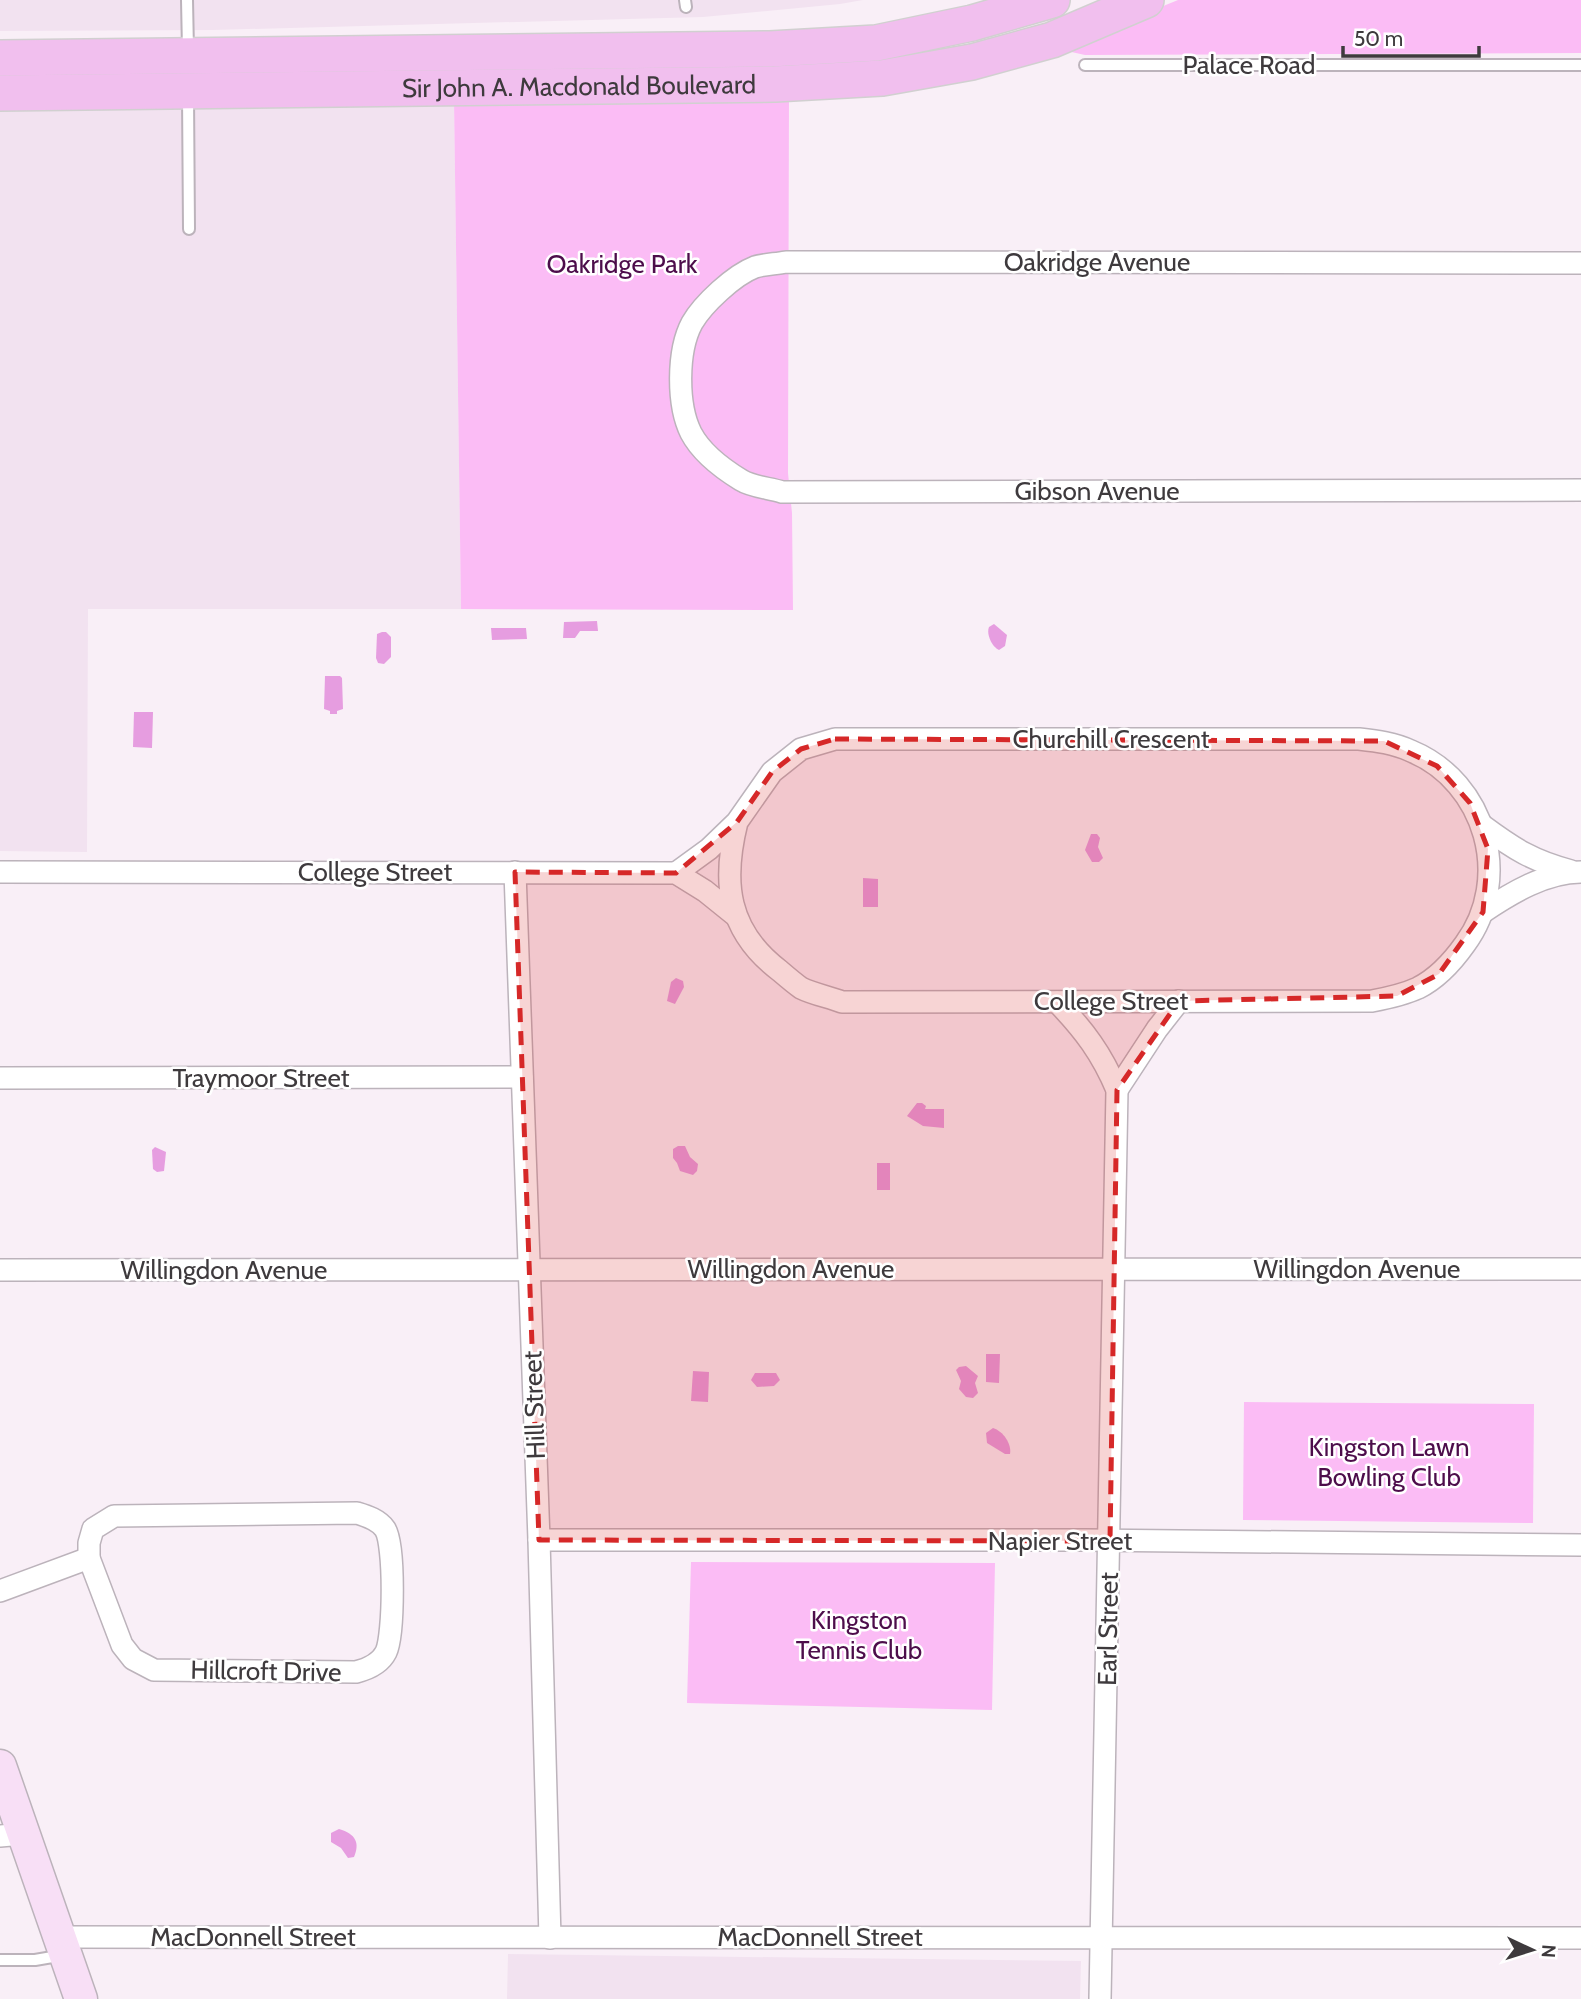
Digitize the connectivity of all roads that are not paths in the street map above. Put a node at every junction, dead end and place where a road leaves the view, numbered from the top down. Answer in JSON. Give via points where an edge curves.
{"nodes":[{"id":1,"x":187,"y":0,"type":"edge"},
{"id":2,"x":1052,"y":0,"type":"edge"},
{"id":3,"x":1146,"y":0,"type":"edge"},
{"id":4,"x":0,"y":58,"type":"edge"},
{"id":5,"x":1085,"y":65,"type":"dead end"},
{"id":6,"x":1581,"y":65,"type":"edge"},
{"id":7,"x":188,"y":73,"type":"junction"},
{"id":8,"x":0,"y":93,"type":"edge"},
{"id":9,"x":189,"y":229,"type":"dead end"},
{"id":10,"x":1581,"y":263,"type":"edge"},
{"id":11,"x":680,"y":378,"type":"joint"},
{"id":12,"x":1581,"y":490,"type":"edge"},
{"id":13,"x":737,"y":822,"type":"junction"},
{"id":14,"x":1483,"y":826,"type":"junction"},
{"id":15,"x":1490,"y":871,"type":"joint"},
{"id":16,"x":0,"y":872,"type":"edge"},
{"id":17,"x":515,"y":872,"type":"junction"},
{"id":18,"x":1577,"y":872,"type":"edge"},
{"id":19,"x":676,"y":873,"type":"junction"},
{"id":20,"x":729,"y":874,"type":"joint"},
{"id":21,"x":1483,"y":912,"type":"junction"},
{"id":22,"x":736,"y":916,"type":"junction"},
{"id":23,"x":1180,"y":1001,"type":"junction"},
{"id":24,"x":1057,"y":1002,"type":"junction"},
{"id":25,"x":522,"y":1077,"type":"junction"},
{"id":26,"x":0,"y":1078,"type":"edge"},
{"id":27,"x":1117,"y":1090,"type":"junction"},
{"id":28,"x":1114,"y":1268,"type":"junction"},
{"id":29,"x":1581,"y":1269,"type":"edge"},
{"id":30,"x":0,"y":1270,"type":"edge"},
{"id":31,"x":530,"y":1270,"type":"junction"},
{"id":32,"x":540,"y":1541,"type":"junction"},
{"id":33,"x":1110,"y":1541,"type":"junction"},
{"id":34,"x":1581,"y":1545,"type":"edge"},
{"id":35,"x":89,"y":1558,"type":"junction"},
{"id":36,"x":0,"y":1591,"type":"edge"},
{"id":37,"x":0,"y":1766,"type":"edge"},
{"id":38,"x":12,"y":1835,"type":"edge"},
{"id":39,"x":1101,"y":1937,"type":"junction"},
{"id":40,"x":550,"y":1938,"type":"junction"},
{"id":41,"x":1581,"y":1938,"type":"edge"},
{"id":42,"x":63,"y":1946,"type":"junction"},
{"id":43,"x":0,"y":1960,"type":"edge"},
{"id":44,"x":81,"y":1999,"type":"edge"},
{"id":45,"x":1100,"y":1999,"type":"edge"}],
"edges":[{"from":1,"to":7,"type":"lane"},
{"from":2,"to":7,"type":"main road","name":"Sir John A. Macdonald Boulevard","via":[[876,43]]},
{"from":3,"to":7,"type":"main road","name":"Sir John A. Macdonald Boulevard","via":[[1052,40],[972,62],[882,78],[775,84]]},
{"from":4,"to":7,"type":"main road","name":"Sir John A. Macdonald Boulevard"},
{"from":5,"to":6,"type":"lane","name":"Palace Road"},
{"from":7,"to":8,"type":"main road","name":"Sir John A. Macdonald Boulevard"},
{"from":7,"to":9,"type":"lane"},
{"from":10,"to":11,"type":"street","name":"Oakridge Avenue","via":[[786,262],[755,267],[726,284],[692,323]]},
{"from":11,"to":12,"type":"street","name":"Gibson Avenue","via":[[691,433],[708,454],[744,482],[782,492]]},
{"from":13,"to":14,"type":"street","name":"Churchill Crescent","via":[[772,772],[802,749],[835,739],[1359,739],[1413,751],[1437,766],[1457,785]]},
{"from":13,"to":19,"type":"street","name":"Churchill Crescent"},
{"from":13,"to":20,"type":"street","name":"Churchill Crescent"},
{"from":14,"to":15,"type":"street","name":"Churchill Crescent"},
{"from":14,"to":18,"type":"street","name":"Churchill Crescent","via":[[1543,864]]},
{"from":15,"to":21,"type":"street","name":"College Street"},
{"from":16,"to":17,"type":"street","name":"College Street"},
{"from":17,"to":19,"type":"street","name":"College Street"},
{"from":17,"to":25,"type":"street","name":"Hill Street"},
{"from":18,"to":21,"type":"street","name":"College Street","via":[[1542,880]]},
{"from":19,"to":22,"type":"street","name":"College Street"},
{"from":20,"to":22,"type":"street","name":"College Street"},
{"from":21,"to":23,"type":"street","name":"College Street","via":[[1472,936],[1439,974],[1397,996],[1372,1001]]},
{"from":22,"to":24,"type":"street","name":"College Street","via":[[766,961],[802,988],[842,1002]]},
{"from":23,"to":24,"type":"street","name":"College Street"},
{"from":23,"to":27,"type":"street"},
{"from":24,"to":27,"type":"street","name":"Earl Street","via":[[1083,1028]]},
{"from":25,"to":26,"type":"street","name":"Traymoor Street"},
{"from":25,"to":31,"type":"street","name":"Hill Street"},
{"from":27,"to":28,"type":"street","name":"Earl Street"},
{"from":28,"to":29,"type":"street","name":"Willingdon Avenue"},
{"from":28,"to":31,"type":"street","name":"Willingdon Avenue"},
{"from":28,"to":33,"type":"street","name":"Earl Street"},
{"from":30,"to":31,"type":"street","name":"Willingdon Avenue"},
{"from":31,"to":32,"type":"street","name":"Hill Street"},
{"from":32,"to":33,"type":"street","name":"Napier Street"},
{"from":32,"to":40,"type":"street","name":"Hill Street"},
{"from":33,"to":34,"type":"street","name":"Napier Street"},
{"from":33,"to":39,"type":"street","name":"Earl Street"},
{"from":35,"to":35,"type":"street","name":"Hillcroft Drive","via":[[93,1529],[114,1516],[357,1513],[384,1529],[390,1544],[392,1631],[386,1653],[371,1667],[356,1672],[154,1670],[133,1659],[122,1645]]},
{"from":35,"to":36,"type":"street"},
{"from":37,"to":38,"type":"main road"},
{"from":38,"to":42,"type":"main road"},
{"from":39,"to":40,"type":"street","name":"MacDonnell Street"},
{"from":39,"to":41,"type":"street","name":"MacDonnell Street"},
{"from":39,"to":45,"type":"street","name":"Earl Street"},
{"from":40,"to":42,"type":"street","name":"MacDonnell Street"},
{"from":42,"to":43,"type":"lane","via":[[35,1960]]},
{"from":42,"to":44,"type":"main road"}]}
